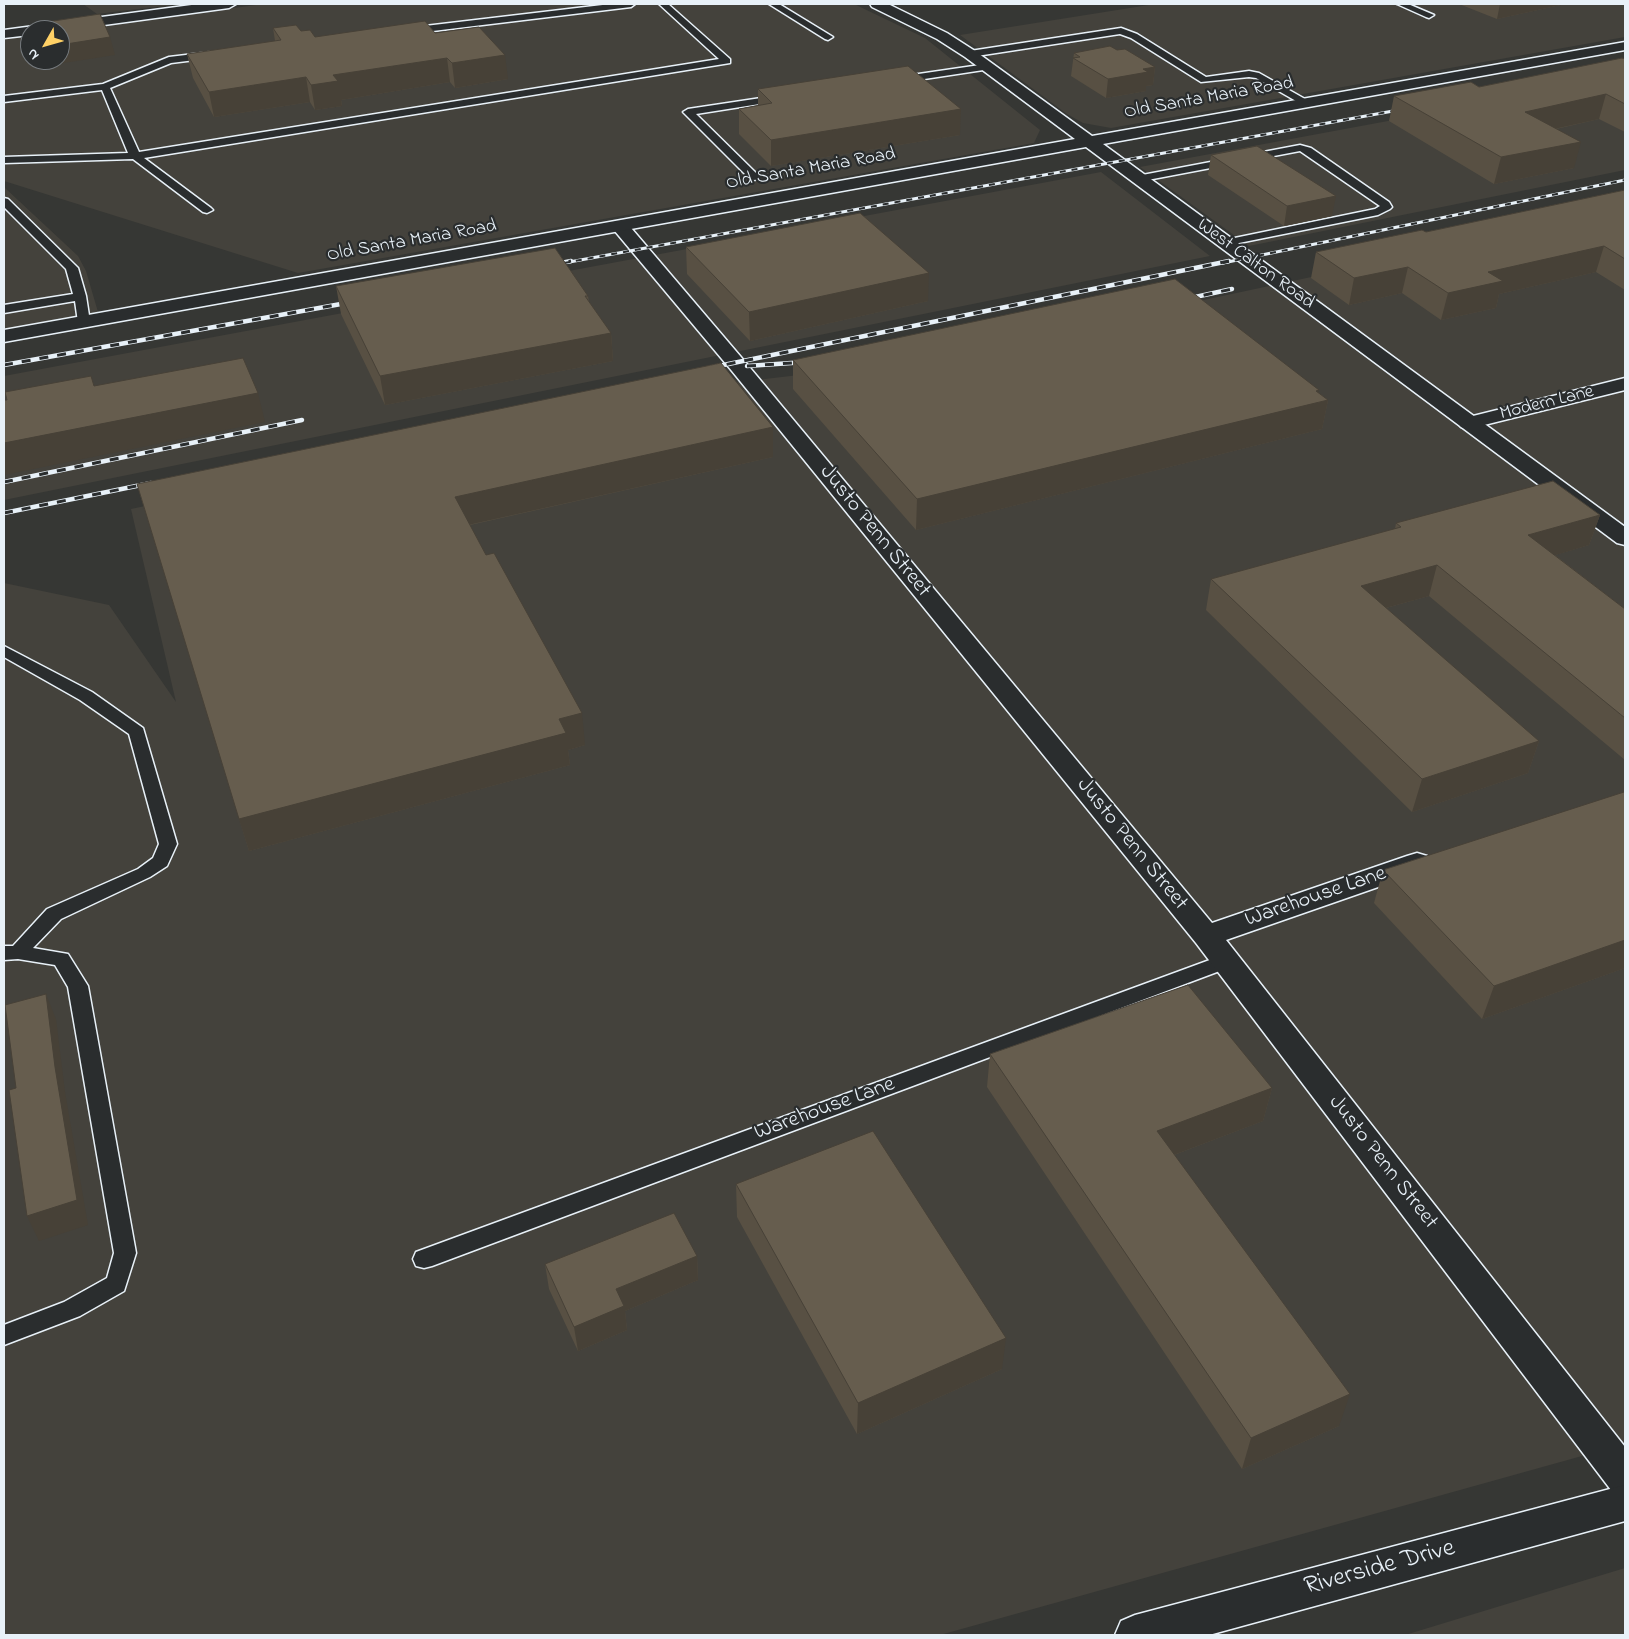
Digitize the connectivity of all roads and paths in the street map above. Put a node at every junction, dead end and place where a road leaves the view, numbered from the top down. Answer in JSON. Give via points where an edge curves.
{"nodes":[{"id":1,"x":229,"y":4,"type":"edge"},
{"id":2,"x":631,"y":4,"type":"edge"},
{"id":3,"x":663,"y":4,"type":"edge"},
{"id":4,"x":773,"y":4,"type":"edge"},
{"id":5,"x":877,"y":4,"type":"edge"},
{"id":6,"x":1401,"y":4,"type":"edge"},
{"id":7,"x":1429,"y":14,"type":"dead end"},
{"id":8,"x":70,"y":25,"type":"edge"},
{"id":9,"x":20,"y":32,"type":"edge"},
{"id":10,"x":395,"y":33,"type":"edge"},
{"id":11,"x":4,"y":34,"type":"edge"},
{"id":12,"x":828,"y":37,"type":"dead end"},
{"id":13,"x":1622,"y":48,"type":"edge"},
{"id":14,"x":218,"y":54,"type":"edge"},
{"id":15,"x":970,"y":54,"type":"junction"},
{"id":16,"x":987,"y":67,"type":"junction"},
{"id":17,"x":884,"y":82,"type":"edge"},
{"id":18,"x":105,"y":87,"type":"junction"},
{"id":19,"x":791,"y":97,"type":"edge"},
{"id":20,"x":4,"y":99,"type":"edge"},
{"id":21,"x":1307,"y":103,"type":"junction"},
{"id":22,"x":1088,"y":142,"type":"junction"},
{"id":23,"x":136,"y":156,"type":"junction"},
{"id":24,"x":4,"y":160,"type":"edge"},
{"id":25,"x":754,"y":177,"type":"dead end"},
{"id":26,"x":1137,"y":179,"type":"junction"},
{"id":27,"x":4,"y":201,"type":"edge"},
{"id":28,"x":207,"y":210,"type":"dead end"},
{"id":29,"x":620,"y":226,"type":"junction"},
{"id":30,"x":1224,"y":243,"type":"junction"},
{"id":31,"x":80,"y":296,"type":"junction"},
{"id":32,"x":4,"y":309,"type":"edge"},
{"id":33,"x":84,"y":322,"type":"junction"},
{"id":34,"x":4,"y":336,"type":"edge"},
{"id":35,"x":1625,"y":384,"type":"edge"},
{"id":36,"x":1468,"y":423,"type":"junction"},
{"id":37,"x":1625,"y":538,"type":"edge"},
{"id":38,"x":4,"y":652,"type":"edge"},
{"id":39,"x":1439,"y":856,"type":"edge"},
{"id":40,"x":1206,"y":936,"type":"junction"},
{"id":41,"x":11,"y":952,"type":"edge"},
{"id":42,"x":1226,"y":961,"type":"junction"},
{"id":43,"x":424,"y":1259,"type":"dead end"},
{"id":44,"x":4,"y":1334,"type":"edge"},
{"id":45,"x":1625,"y":1477,"type":"edge"},
{"id":46,"x":1625,"y":1503,"type":"edge"},
{"id":47,"x":1135,"y":1635,"type":"edge"}],
"edges":[{"from":1,"to":8,"type":"main road"},
{"from":2,"to":10,"type":"lane"},
{"from":3,"to":23,"type":"lane","via":[[726,61]]},
{"from":4,"to":12,"type":"lane"},
{"from":5,"to":15,"type":"main road","name":"West Calton Road","via":[[942,36]]},
{"from":6,"to":7,"type":"lane"},
{"from":9,"to":11,"type":"main road"},
{"from":13,"to":21,"type":"main road","name":"Old Santa Maria Road"},
{"from":14,"to":18,"type":"lane","via":[[169,60]]},
{"from":15,"to":16,"type":"main road","name":"West Calton Road"},
{"from":15,"to":21,"type":"lane","via":[[1122,32],[1204,80],[1249,74],[1259,76]]},
{"from":16,"to":17,"type":"lane"},
{"from":16,"to":22,"type":"main road","name":"West Calton Road"},
{"from":18,"to":20,"type":"lane"},
{"from":18,"to":23,"type":"lane"},
{"from":19,"to":25,"type":"lane","via":[[688,112]]},
{"from":21,"to":22,"type":"main road","name":"Old Santa Maria Road"},
{"from":22,"to":26,"type":"main road","name":"West Calton Road"},
{"from":22,"to":29,"type":"main road","name":"Old Santa Maria Road"},
{"from":23,"to":24,"type":"lane"},
{"from":23,"to":28,"type":"lane"},
{"from":26,"to":30,"type":"main road","name":"West Calton Road"},
{"from":26,"to":30,"type":"lane","via":[[1300,148],[1386,207],[1378,212]]},
{"from":27,"to":31,"type":"lane","via":[[72,268]]},
{"from":29,"to":33,"type":"main road","name":"Old Santa Maria Road"},
{"from":29,"to":40,"type":"main road","name":"Justo Penn Street"},
{"from":30,"to":36,"type":"main road","name":"West Calton Road"},
{"from":31,"to":32,"type":"lane"},
{"from":31,"to":33,"type":"lane"},
{"from":33,"to":34,"type":"main road","name":"Old Santa Maria Road"},
{"from":35,"to":36,"type":"main road","name":"Modern Lane"},
{"from":36,"to":37,"type":"main road","name":"West Calton Road"},
{"from":38,"to":41,"type":"lane","via":[[86,696],[137,732],[168,844],[161,862],[54,914]]},
{"from":39,"to":40,"type":"main road","name":"Warehouse Lane"},
{"from":40,"to":42,"type":"main road","name":"Justo Penn Street"},
{"from":41,"to":44,"type":"lane","via":[[61,958],[78,986],[125,1253],[116,1284],[72,1309]]},
{"from":42,"to":43,"type":"lane","name":"Warehouse Lane"},
{"from":42,"to":45,"type":"main road","name":"Justo Penn Street"},
{"from":46,"to":47,"type":"main road","name":"Riverside Drive"}]}
